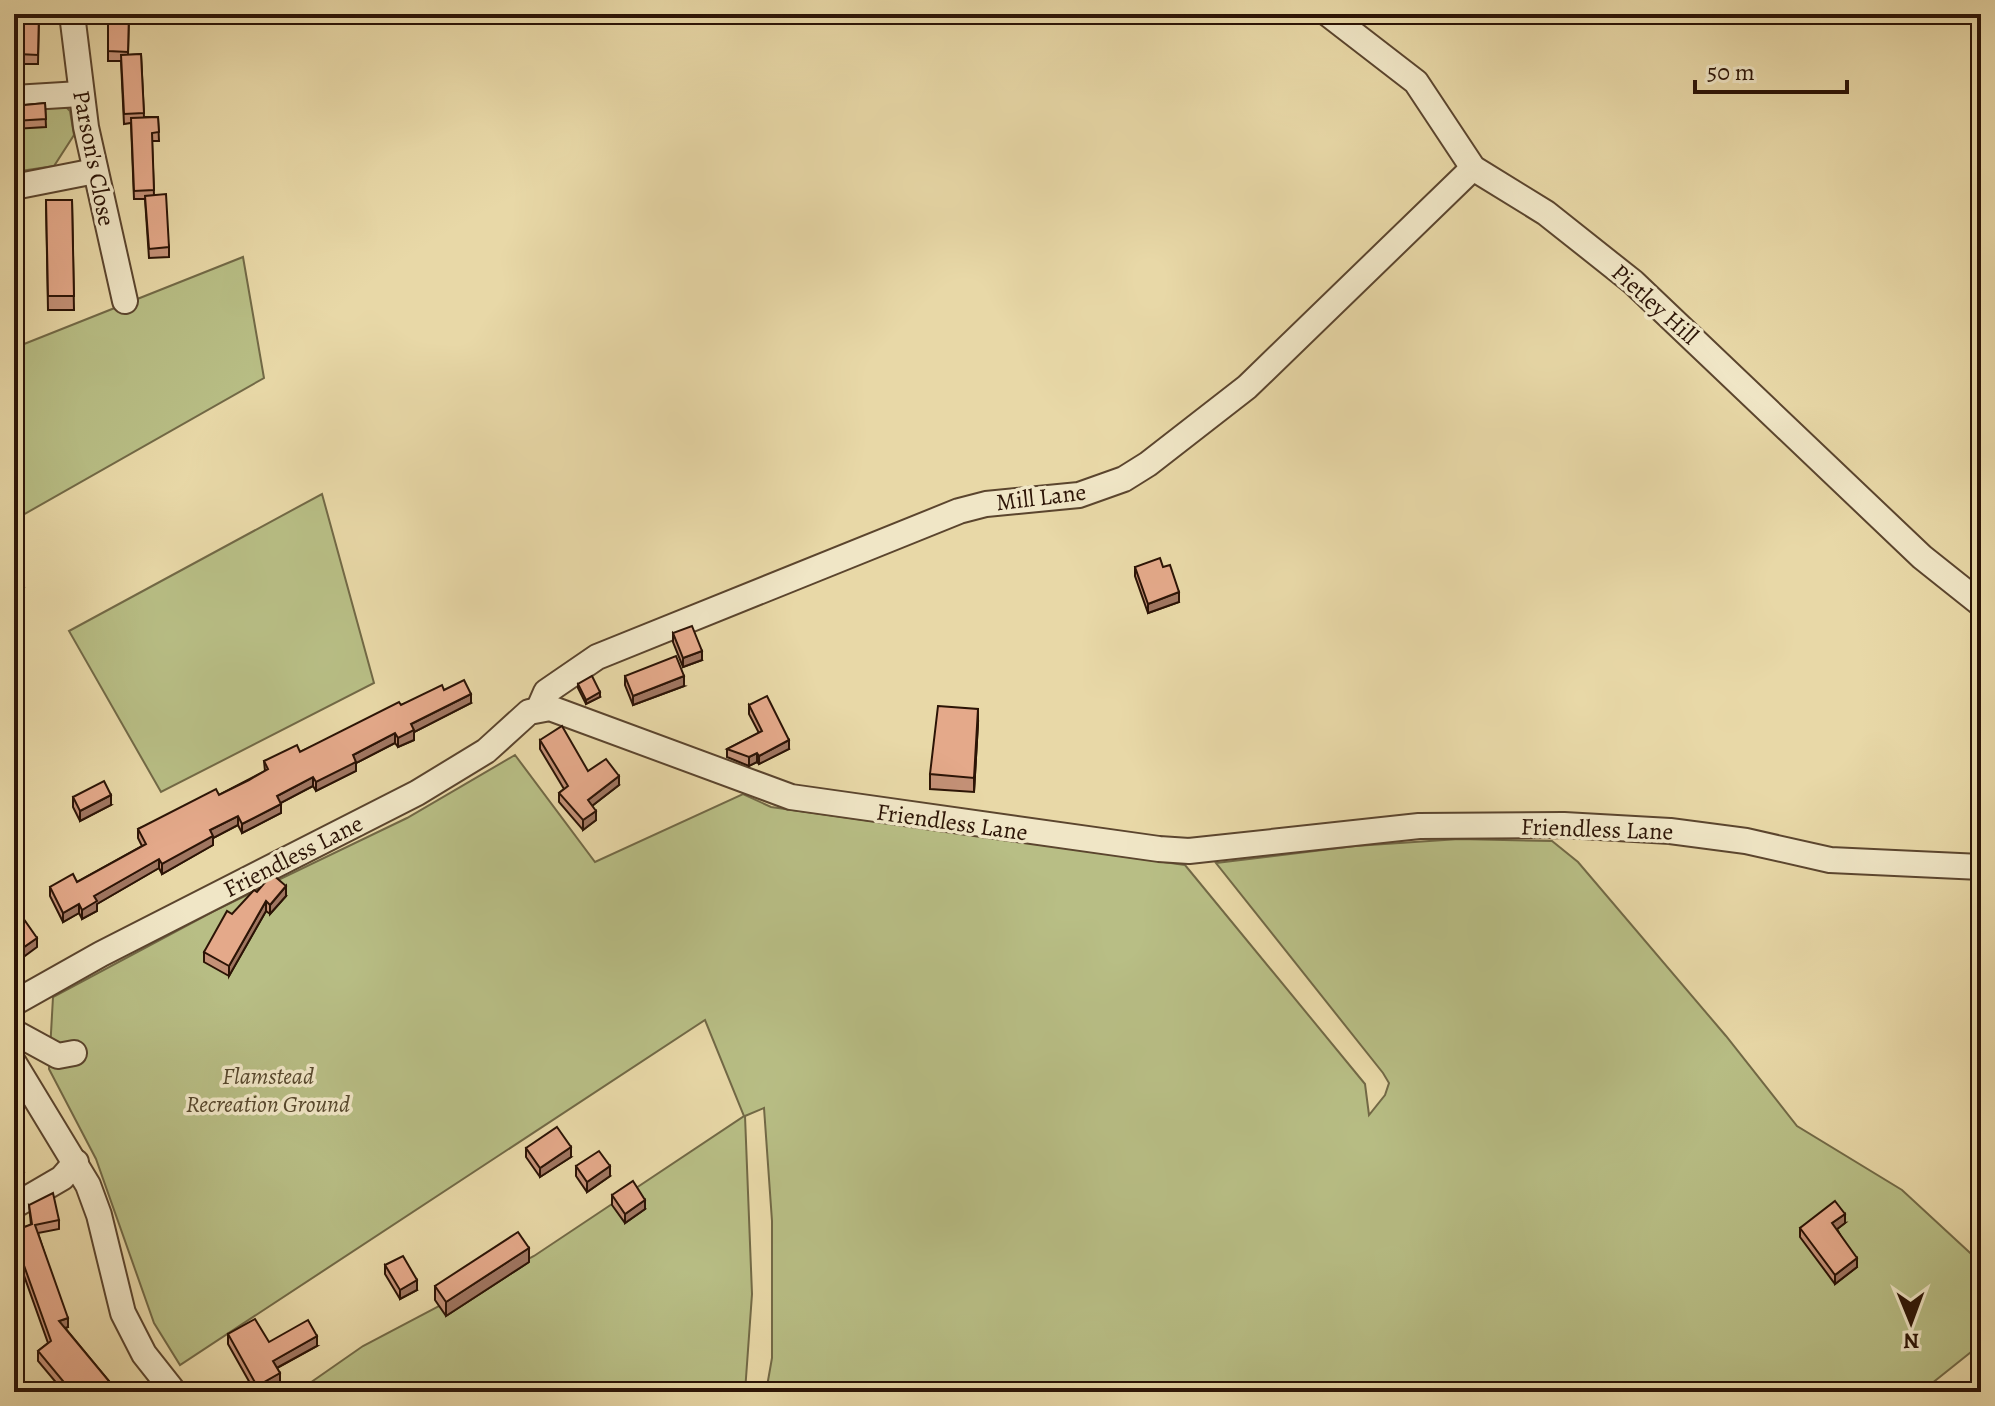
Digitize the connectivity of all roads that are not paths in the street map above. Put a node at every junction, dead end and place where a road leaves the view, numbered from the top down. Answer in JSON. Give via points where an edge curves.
{"nodes":[{"id":1,"x":72,"y":14,"type":"edge"},
{"id":2,"x":1328,"y":14,"type":"edge"},
{"id":3,"x":80,"y":94,"type":"junction"},
{"id":4,"x":14,"y":98,"type":"edge"},
{"id":5,"x":1473,"y":168,"type":"junction"},
{"id":6,"x":95,"y":171,"type":"junction"},
{"id":7,"x":14,"y":187,"type":"edge"},
{"id":8,"x":125,"y":301,"type":"dead end"},
{"id":9,"x":1981,"y":604,"type":"edge"},
{"id":10,"x":539,"y":708,"type":"junction"},
{"id":11,"x":1981,"y":867,"type":"edge"},
{"id":12,"x":14,"y":1003,"type":"edge"},
{"id":13,"x":14,"y":1032,"type":"edge"},
{"id":14,"x":74,"y":1053,"type":"dead end"},
{"id":15,"x":14,"y":1063,"type":"edge"},
{"id":16,"x":76,"y":1162,"type":"junction"},
{"id":17,"x":14,"y":1206,"type":"edge"},
{"id":18,"x":174,"y":1392,"type":"edge"}],
"edges":[{"from":1,"to":3,"type":"street","name":"Parson's Close"},
{"from":2,"to":5,"type":"street","name":"Pietley Hill","via":[[1416,82]]},
{"from":3,"to":4,"type":"street"},
{"from":3,"to":6,"type":"street","name":"Parson's Close"},
{"from":5,"to":9,"type":"street","name":"Pietley Hill","via":[[1546,213],[1633,282],[1922,557]]},
{"from":5,"to":10,"type":"street","name":"Mill Lane","via":[[1247,387],[1124,479],[1079,495],[959,511],[597,657],[546,692]]},
{"from":6,"to":7,"type":"street"},
{"from":6,"to":8,"type":"street","name":"Parson's Close"},
{"from":10,"to":11,"type":"street","name":"Friendless Lane","via":[[560,709],[791,797],[1159,849],[1189,851],[1419,826],[1564,825],[1700,835],[1830,860]]},
{"from":10,"to":12,"type":"street","name":"Friendless Lane","via":[[486,751],[424,789]]},
{"from":13,"to":14,"type":"street","via":[[58,1056]]},
{"from":15,"to":16,"type":"street"},
{"from":16,"to":17,"type":"street","via":[[62,1178]]},
{"from":16,"to":18,"type":"street","via":[[99,1215],[123,1313],[144,1354]]}]}
